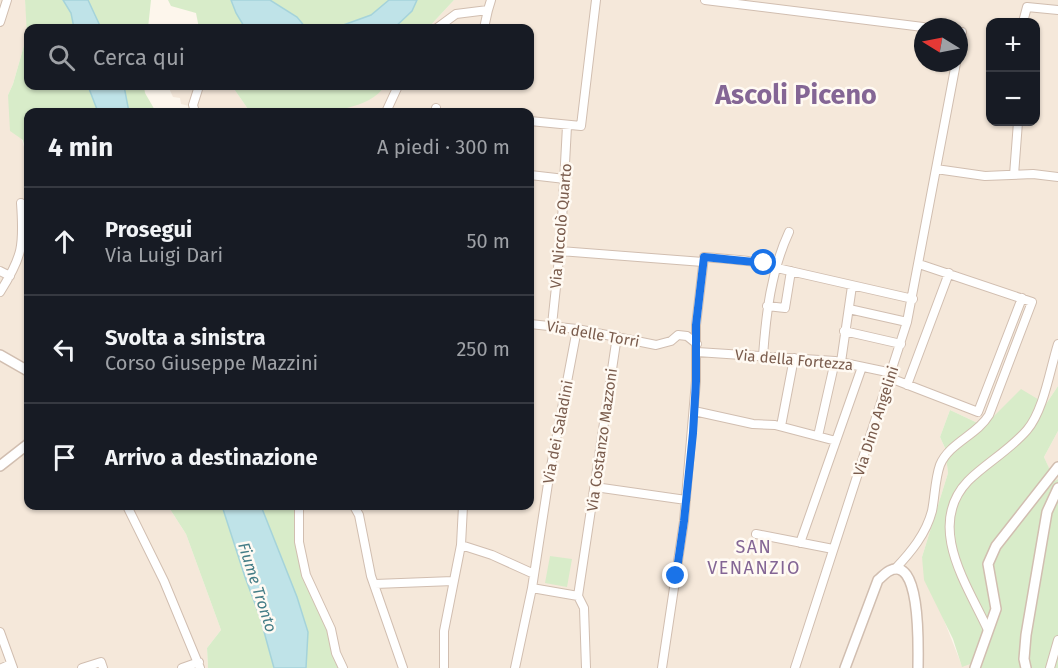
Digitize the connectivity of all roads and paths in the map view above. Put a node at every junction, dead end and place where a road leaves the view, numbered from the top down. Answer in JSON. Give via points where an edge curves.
{"nodes":[{"id":1,"x":6,"y":0,"type":"edge"},
{"id":2,"x":491,"y":0,"type":"edge"},
{"id":3,"x":596,"y":0,"type":"edge"},
{"id":4,"x":705,"y":0,"type":"edge"},
{"id":5,"x":746,"y":2,"type":"edge"},
{"id":6,"x":488,"y":10,"type":"junction"},
{"id":7,"x":1058,"y":10,"type":"edge"},
{"id":8,"x":1024,"y":18,"type":"edge"},
{"id":9,"x":0,"y":22,"type":"edge"},
{"id":10,"x":443,"y":24,"type":"edge"},
{"id":11,"x":485,"y":24,"type":"edge"},
{"id":12,"x":914,"y":26,"type":"edge"},
{"id":13,"x":954,"y":72,"type":"edge"},
{"id":14,"x":198,"y":90,"type":"edge"},
{"id":15,"x":396,"y":90,"type":"edge"},
{"id":16,"x":194,"y":108,"type":"edge"},
{"id":17,"x":388,"y":108,"type":"edge"},
{"id":18,"x":534,"y":122,"type":"edge"},
{"id":19,"x":567,"y":126,"type":"junction"},
{"id":20,"x":1018,"y":126,"type":"edge"},
{"id":21,"x":936,"y":169,"type":"junction"},
{"id":22,"x":534,"y":175,"type":"edge"},
{"id":23,"x":1014,"y":175,"type":"junction"},
{"id":24,"x":1058,"y":177,"type":"edge"},
{"id":25,"x":565,"y":179,"type":"junction"},
{"id":26,"x":21,"y":203,"type":"dead end"},
{"id":27,"x":789,"y":232,"type":"dead end"},
{"id":28,"x":560,"y":251,"type":"junction"},
{"id":29,"x":703,"y":260,"type":"junction"},
{"id":30,"x":919,"y":264,"type":"junction"},
{"id":31,"x":777,"y":268,"type":"junction"},
{"id":32,"x":0,"y":271,"type":"edge"},
{"id":33,"x":794,"y":272,"type":"junction"},
{"id":34,"x":949,"y":273,"type":"junction"},
{"id":35,"x":10,"y":276,"type":"junction"},
{"id":36,"x":852,"y":286,"type":"junction"},
{"id":37,"x":0,"y":292,"type":"edge"},
{"id":38,"x":1022,"y":298,"type":"junction"},
{"id":39,"x":913,"y":299,"type":"junction"},
{"id":40,"x":767,"y":306,"type":"junction"},
{"id":41,"x":849,"y":309,"type":"junction"},
{"id":42,"x":907,"y":322,"type":"junction"},
{"id":43,"x":534,"y":324,"type":"edge"},
{"id":44,"x":552,"y":325,"type":"junction"},
{"id":45,"x":577,"y":328,"type":"junction"},
{"id":46,"x":844,"y":331,"type":"junction"},
{"id":47,"x":617,"y":336,"type":"junction"},
{"id":48,"x":901,"y":344,"type":"junction"},
{"id":49,"x":1058,"y":344,"type":"edge"},
{"id":50,"x":656,"y":345,"type":"joint"},
{"id":51,"x":697,"y":348,"type":"junction"},
{"id":52,"x":0,"y":355,"type":"edge"},
{"id":53,"x":763,"y":356,"type":"junction"},
{"id":54,"x":794,"y":358,"type":"junction"},
{"id":55,"x":838,"y":362,"type":"junction"},
{"id":56,"x":862,"y":367,"type":"junction"},
{"id":57,"x":24,"y":369,"type":"edge"},
{"id":58,"x":891,"y":376,"type":"junction"},
{"id":59,"x":907,"y":385,"type":"junction"},
{"id":60,"x":694,"y":411,"type":"junction"},
{"id":61,"x":781,"y":426,"type":"junction"},
{"id":62,"x":818,"y":436,"type":"junction"},
{"id":63,"x":836,"y":441,"type":"junction"},
{"id":64,"x":24,"y":446,"type":"edge"},
{"id":65,"x":2,"y":460,"type":"edge"},
{"id":66,"x":1058,"y":467,"type":"edge"},
{"id":67,"x":595,"y":487,"type":"junction"},
{"id":68,"x":1058,"y":488,"type":"edge"},
{"id":69,"x":686,"y":500,"type":"junction"},
{"id":70,"x":129,"y":510,"type":"edge"},
{"id":71,"x":299,"y":510,"type":"edge"},
{"id":72,"x":356,"y":510,"type":"edge"},
{"id":73,"x":463,"y":510,"type":"edge"},
{"id":74,"x":756,"y":534,"type":"dead end"},
{"id":75,"x":800,"y":543,"type":"junction"},
{"id":76,"x":461,"y":545,"type":"junction"},
{"id":77,"x":833,"y":549,"type":"junction"},
{"id":78,"x":895,"y":569,"type":"junction"},
{"id":79,"x":534,"y":574,"type":"junction"},
{"id":80,"x":453,"y":581,"type":"junction"},
{"id":81,"x":375,"y":584,"type":"junction"},
{"id":82,"x":532,"y":588,"type":"junction"},
{"id":83,"x":578,"y":596,"type":"junction"},
{"id":84,"x":988,"y":630,"type":"junction"},
{"id":85,"x":0,"y":632,"type":"edge"},
{"id":86,"x":1058,"y":640,"type":"edge"},
{"id":87,"x":200,"y":665,"type":"edge"},
{"id":88,"x":12,"y":666,"type":"edge"},
{"id":89,"x":2,"y":668,"type":"edge"},
{"id":90,"x":82,"y":668,"type":"edge"},
{"id":91,"x":103,"y":668,"type":"edge"},
{"id":92,"x":182,"y":668,"type":"edge"},
{"id":93,"x":343,"y":668,"type":"edge"},
{"id":94,"x":403,"y":668,"type":"edge"},
{"id":95,"x":444,"y":668,"type":"edge"},
{"id":96,"x":515,"y":668,"type":"edge"},
{"id":97,"x":586,"y":668,"type":"edge"},
{"id":98,"x":662,"y":668,"type":"edge"},
{"id":99,"x":795,"y":668,"type":"edge"},
{"id":100,"x":845,"y":668,"type":"edge"},
{"id":101,"x":918,"y":668,"type":"edge"},
{"id":102,"x":975,"y":668,"type":"edge"},
{"id":103,"x":1026,"y":668,"type":"edge"},
{"id":104,"x":1050,"y":668,"type":"edge"}],
"edges":[{"from":1,"to":9,"type":"street"},
{"from":2,"to":6,"type":"street"},
{"from":3,"to":19,"type":"street","via":[[581,126]]},
{"from":4,"to":5,"type":"street"},
{"from":5,"to":12,"type":"street"},
{"from":6,"to":10,"type":"street","via":[[456,14]]},
{"from":6,"to":11,"type":"street"},
{"from":7,"to":8,"type":"street","via":[[1027,7]]},
{"from":13,"to":21,"type":"street","name":"Via Dino Angelini"},
{"from":14,"to":16,"type":"street"},
{"from":15,"to":17,"type":"street"},
{"from":18,"to":19,"type":"street"},
{"from":19,"to":25,"type":"street","name":"Via Niccolò Quarto"},
{"from":20,"to":23,"type":"street"},
{"from":21,"to":23,"type":"street","via":[[985,176]]},
{"from":21,"to":30,"type":"street","name":"Via Dino Angelini"},
{"from":22,"to":25,"type":"street"},
{"from":23,"to":24,"type":"street"},
{"from":25,"to":28,"type":"street","name":"Via Niccolò Quarto"},
{"from":26,"to":35,"type":"street","via":[[20,257]]},
{"from":27,"to":31,"type":"street"},
{"from":28,"to":29,"type":"street"},
{"from":28,"to":44,"type":"street","name":"Via Niccolò Quarto"},
{"from":29,"to":31,"type":"street","via":[[764,263]]},
{"from":29,"to":51,"type":"street"},
{"from":30,"to":34,"type":"street"},
{"from":30,"to":39,"type":"street","name":"Via Dino Angelini"},
{"from":31,"to":33,"type":"street"},
{"from":31,"to":40,"type":"street"},
{"from":32,"to":35,"type":"street"},
{"from":33,"to":36,"type":"street"},
{"from":33,"to":40,"type":"street","via":[[785,308]]},
{"from":34,"to":38,"type":"street"},
{"from":34,"to":59,"type":"street"},
{"from":35,"to":37,"type":"street"},
{"from":36,"to":39,"type":"street"},
{"from":36,"to":41,"type":"street"},
{"from":38,"to":59,"type":"street","name":"Via della Fortezza","via":[[978,412]]},
{"from":38,"to":78,"type":"street","via":[[1032,302],[993,406],[984,424],[951,450],[941,464],[925,531]]},
{"from":39,"to":42,"type":"street","name":"Via Dino Angelini"},
{"from":40,"to":53,"type":"street"},
{"from":41,"to":42,"type":"street"},
{"from":41,"to":46,"type":"street"},
{"from":42,"to":48,"type":"street","name":"Via Dino Angelini"},
{"from":43,"to":44,"type":"street","name":"Via delle Torri"},
{"from":44,"to":45,"type":"street","name":"Via delle Torri"},
{"from":45,"to":47,"type":"street","name":"Via delle Torri"},
{"from":45,"to":79,"type":"street","name":"Via dei Saladini"},
{"from":46,"to":48,"type":"street"},
{"from":46,"to":55,"type":"street"},
{"from":47,"to":50,"type":"street","name":"Via delle Torri"},
{"from":47,"to":67,"type":"street","name":"Via Costanzo Mazzoni"},
{"from":48,"to":58,"type":"street","name":"Via Dino Angelini"},
{"from":49,"to":84,"type":"street","via":[[1028,429],[968,481],[954,501],[950,523],[956,563]]},
{"from":50,"to":51,"type":"street","name":"Via della Fortezza","via":[[678,335],[687,336]]},
{"from":51,"to":53,"type":"street","name":"Via della Fortezza"},
{"from":51,"to":60,"type":"street"},
{"from":52,"to":57,"type":"street"},
{"from":53,"to":54,"type":"street","name":"Via della Fortezza"},
{"from":54,"to":55,"type":"street","name":"Via della Fortezza"},
{"from":54,"to":61,"type":"street"},
{"from":55,"to":56,"type":"street","name":"Via della Fortezza"},
{"from":55,"to":62,"type":"street"},
{"from":56,"to":58,"type":"street","name":"Via della Fortezza"},
{"from":56,"to":63,"type":"street"},
{"from":58,"to":59,"type":"street","name":"Via della Fortezza"},
{"from":58,"to":77,"type":"street","name":"Via Dino Angelini"},
{"from":60,"to":61,"type":"street"},
{"from":60,"to":69,"type":"street"},
{"from":61,"to":62,"type":"street"},
{"from":62,"to":63,"type":"street"},
{"from":63,"to":75,"type":"street"},
{"from":64,"to":65,"type":"street"},
{"from":66,"to":84,"type":"street","via":[[996,546],[988,564],[996,609]]},
{"from":67,"to":69,"type":"street"},
{"from":67,"to":83,"type":"street","name":"Via Costanzo Mazzoni"},
{"from":68,"to":103,"type":"street","via":[[1047,512],[1026,635]]},
{"from":69,"to":98,"type":"street"},
{"from":70,"to":87,"type":"street","via":[[165,581]]},
{"from":71,"to":93,"type":"street","via":[[299,542],[306,575],[332,629]]},
{"from":72,"to":81,"type":"street"},
{"from":73,"to":76,"type":"street"},
{"from":74,"to":75,"type":"street"},
{"from":75,"to":77,"type":"street"},
{"from":76,"to":79,"type":"street"},
{"from":76,"to":80,"type":"street"},
{"from":77,"to":99,"type":"street","name":"Via Dino Angelini"},
{"from":78,"to":100,"type":"street","via":[[878,580]]},
{"from":78,"to":101,"type":"street","via":[[906,573],[912,583]]},
{"from":79,"to":82,"type":"street","name":"Via dei Saladini"},
{"from":80,"to":81,"type":"street"},
{"from":80,"to":95,"type":"street","via":[[444,631]]},
{"from":81,"to":94,"type":"street"},
{"from":82,"to":83,"type":"street"},
{"from":82,"to":96,"type":"street","name":"Via dei Saladini"},
{"from":83,"to":97,"type":"street","via":[[584,608]]},
{"from":84,"to":102,"type":"street"},
{"from":85,"to":88,"type":"street"},
{"from":86,"to":104,"type":"street"},
{"from":87,"to":92,"type":"street"},
{"from":88,"to":89,"type":"street"},
{"from":90,"to":91,"type":"street","via":[[101,662]]}]}
